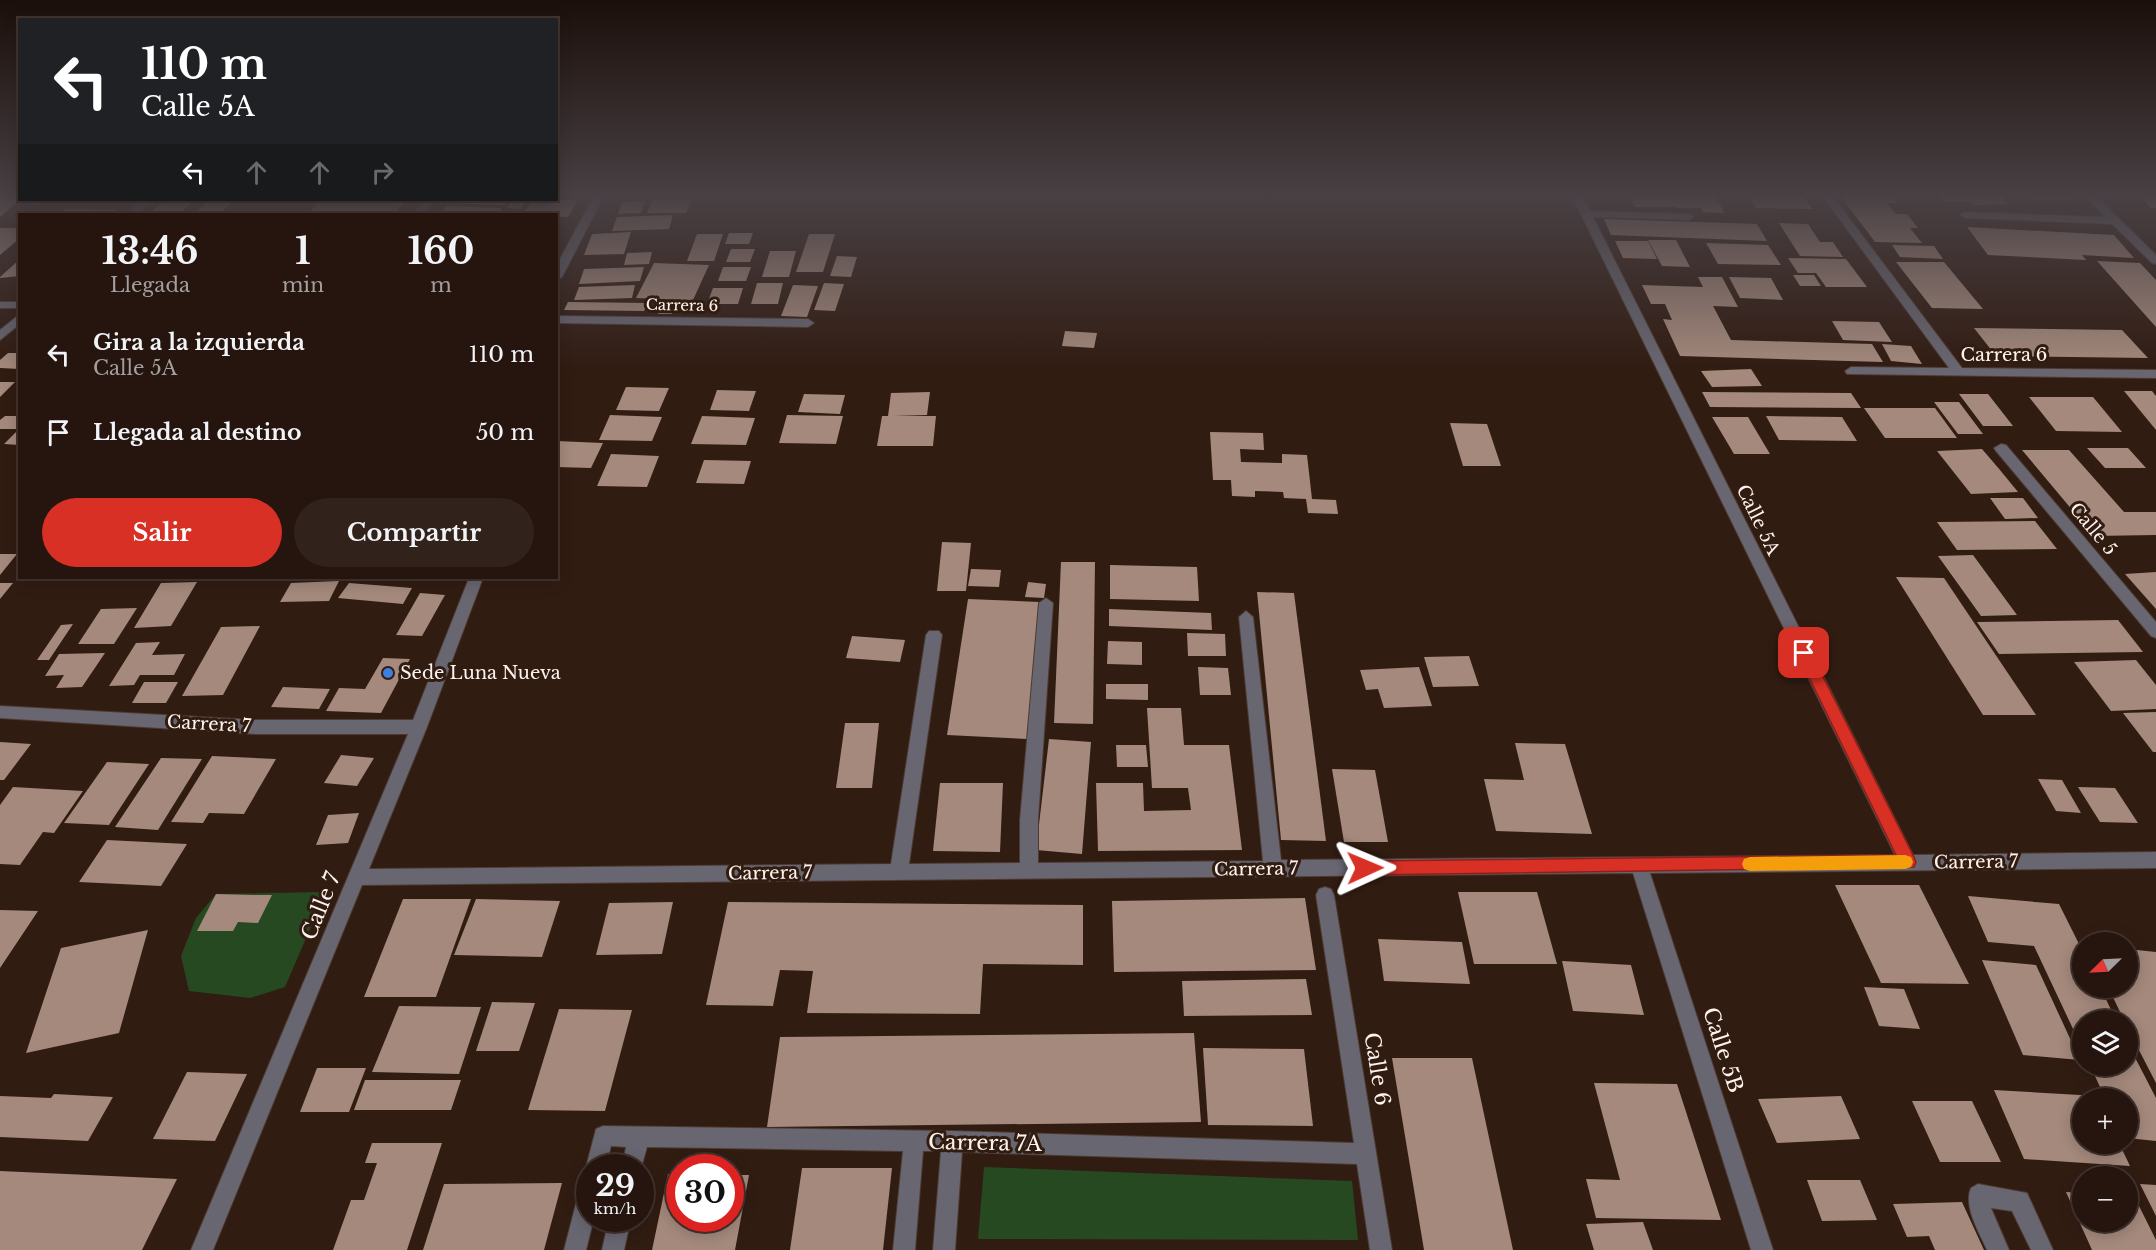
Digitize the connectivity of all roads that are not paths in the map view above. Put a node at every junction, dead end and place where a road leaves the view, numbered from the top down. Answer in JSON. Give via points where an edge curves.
{"nodes":[{"id":1,"x":569,"y":252,"type":"edge"},
{"id":2,"x":1605,"y":252,"type":"edge"},
{"id":3,"x":1869,"y":252,"type":"edge"},
{"id":4,"x":558,"y":273,"type":"edge"},
{"id":5,"x":0,"y":305,"type":"edge"},
{"id":6,"x":18,"y":305,"type":"edge"},
{"id":7,"x":18,"y":319,"type":"edge"},
{"id":8,"x":558,"y":319,"type":"edge"},
{"id":9,"x":808,"y":323,"type":"dead end"},
{"id":10,"x":0,"y":336,"type":"edge"},
{"id":11,"x":1851,"y":371,"type":"dead end"},
{"id":12,"x":1959,"y":374,"type":"junction"},
{"id":13,"x":2156,"y":374,"type":"edge"},
{"id":14,"x":2001,"y":448,"type":"dead end"},
{"id":15,"x":476,"y":579,"type":"edge"},
{"id":16,"x":1046,"y":603,"type":"dead end"},
{"id":17,"x":1246,"y":617,"type":"dead end"},
{"id":18,"x":2156,"y":632,"type":"edge"},
{"id":19,"x":934,"y":635,"type":"dead end"},
{"id":20,"x":0,"y":712,"type":"edge"},
{"id":21,"x":419,"y":727,"type":"junction"},
{"id":22,"x":2156,"y":860,"type":"edge"},
{"id":23,"x":1908,"y":862,"type":"junction"},
{"id":24,"x":1639,"y":865,"type":"junction"},
{"id":25,"x":1274,"y":869,"type":"junction"},
{"id":26,"x":1029,"y":871,"type":"junction"},
{"id":27,"x":899,"y":872,"type":"junction"},
{"id":28,"x":357,"y":877,"type":"junction"},
{"id":29,"x":1325,"y":895,"type":"dead end"},
{"id":30,"x":638,"y":1139,"type":"junction"},
{"id":31,"x":914,"y":1141,"type":"junction"},
{"id":32,"x":952,"y":1141,"type":"junction"},
{"id":33,"x":599,"y":1154,"type":"edge"},
{"id":34,"x":635,"y":1154,"type":"edge"},
{"id":35,"x":1366,"y":1154,"type":"junction"},
{"id":36,"x":580,"y":1232,"type":"edge"},
{"id":37,"x":617,"y":1232,"type":"edge"},
{"id":38,"x":202,"y":1250,"type":"edge"},
{"id":39,"x":575,"y":1250,"type":"edge"},
{"id":40,"x":613,"y":1250,"type":"edge"},
{"id":41,"x":904,"y":1250,"type":"edge"},
{"id":42,"x":944,"y":1250,"type":"edge"},
{"id":43,"x":1381,"y":1250,"type":"edge"},
{"id":44,"x":1762,"y":1250,"type":"edge"},
{"id":45,"x":1998,"y":1250,"type":"edge"},
{"id":46,"x":2042,"y":1250,"type":"edge"}],
"edges":[{"from":1,"to":4,"type":"street"},
{"from":2,"to":23,"type":"street","name":"Calle 5A"},
{"from":3,"to":12,"type":"street"},
{"from":5,"to":6,"type":"street"},
{"from":7,"to":10,"type":"street"},
{"from":8,"to":9,"type":"street","name":"Carrera 6"},
{"from":11,"to":12,"type":"street","name":"Carrera 6"},
{"from":12,"to":13,"type":"street","name":"Carrera 6"},
{"from":14,"to":18,"type":"street","name":"Calle 5"},
{"from":15,"to":21,"type":"street","name":"Calle 7"},
{"from":16,"to":26,"type":"street","via":[[1029,820]]},
{"from":17,"to":25,"type":"street"},
{"from":19,"to":27,"type":"street"},
{"from":20,"to":21,"type":"street","name":"Carrera 7","via":[[255,727]]},
{"from":21,"to":28,"type":"street","name":"Calle 7"},
{"from":22,"to":23,"type":"street","name":"Carrera 7"},
{"from":23,"to":24,"type":"street","name":"Carrera 7"},
{"from":24,"to":25,"type":"street","name":"Carrera 7"},
{"from":24,"to":44,"type":"street","name":"Calle 5B"},
{"from":25,"to":26,"type":"street","name":"Carrera 7"},
{"from":26,"to":27,"type":"street","name":"Carrera 7"},
{"from":27,"to":28,"type":"street","name":"Carrera 7"},
{"from":28,"to":38,"type":"street","name":"Calle 7"},
{"from":29,"to":35,"type":"street","name":"Calle 6"},
{"from":30,"to":31,"type":"street","name":"Carrera 7A"},
{"from":30,"to":33,"type":"street","name":"Carrera 7A","via":[[603,1136]]},
{"from":30,"to":34,"type":"street"},
{"from":31,"to":32,"type":"street","name":"Carrera 7A"},
{"from":31,"to":41,"type":"street"},
{"from":32,"to":35,"type":"street","name":"Carrera 7A"},
{"from":32,"to":42,"type":"street"},
{"from":35,"to":43,"type":"street","name":"Calle 6"},
{"from":36,"to":39,"type":"street"},
{"from":37,"to":40,"type":"street"},
{"from":45,"to":46,"type":"street","via":[[1978,1195],[2019,1201]]}]}
